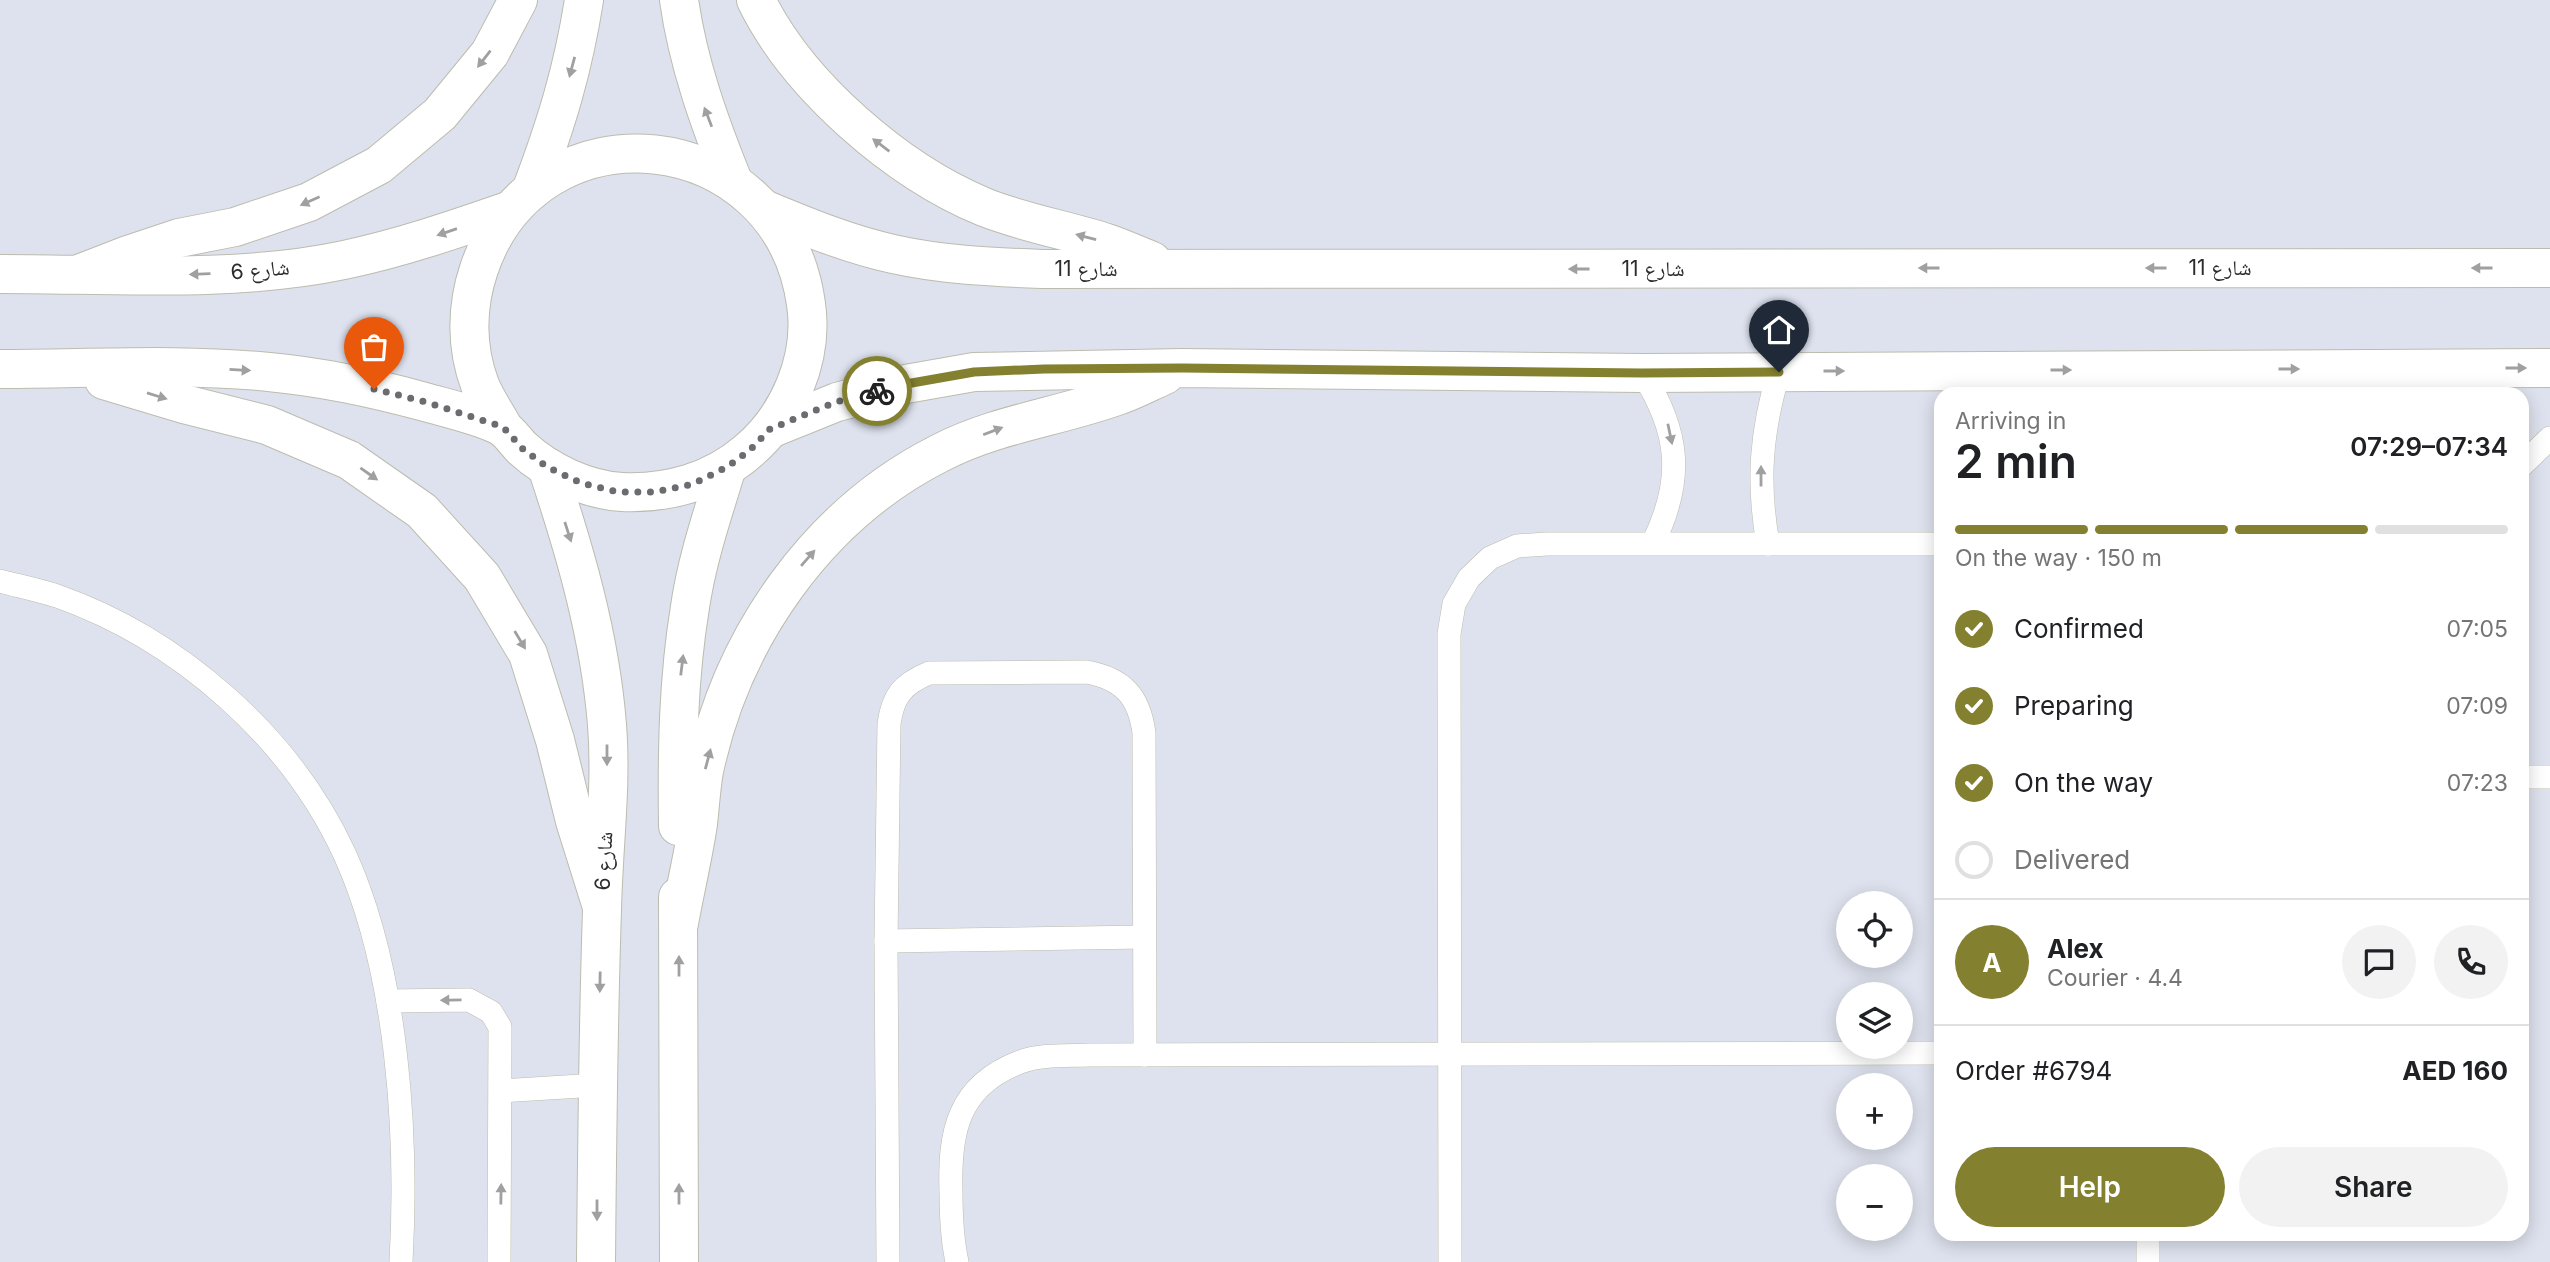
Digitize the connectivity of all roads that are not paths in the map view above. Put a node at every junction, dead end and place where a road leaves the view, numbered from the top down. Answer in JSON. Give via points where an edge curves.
{"nodes":[{"id":1,"x":518,"y":0,"type":"edge"},
{"id":2,"x":584,"y":0,"type":"edge"},
{"id":3,"x":679,"y":0,"type":"edge"},
{"id":4,"x":756,"y":0,"type":"edge"},
{"id":5,"x":733,"y":181,"type":"junction"},
{"id":6,"x":521,"y":200,"type":"junction"},
{"id":7,"x":766,"y":210,"type":"junction"},
{"id":8,"x":2550,"y":268,"type":"edge"},
{"id":9,"x":1173,"y":269,"type":"junction"},
{"id":10,"x":79,"y":274,"type":"junction"},
{"id":11,"x":0,"y":275,"type":"edge"},
{"id":12,"x":1182,"y":368,"type":"junction"},
{"id":13,"x":2550,"y":368,"type":"edge"},
{"id":14,"x":0,"y":369,"type":"edge"},
{"id":15,"x":68,"y":369,"type":"junction"},
{"id":16,"x":2194,"y":370,"type":"junction"},
{"id":17,"x":1779,"y":372,"type":"junction"},
{"id":18,"x":1642,"y":373,"type":"junction"},
{"id":19,"x":2217,"y":387,"type":"edge"},
{"id":20,"x":503,"y":427,"type":"junction"},
{"id":21,"x":770,"y":429,"type":"junction"},
{"id":22,"x":2550,"y":438,"type":"edge"},
{"id":23,"x":2529,"y":458,"type":"edge"},
{"id":24,"x":547,"y":467,"type":"junction"},
{"id":25,"x":727,"y":467,"type":"junction"},
{"id":26,"x":1653,"y":543,"type":"junction"},
{"id":27,"x":1768,"y":544,"type":"junction"},
{"id":28,"x":1934,"y":544,"type":"edge"},
{"id":29,"x":0,"y":582,"type":"edge"},
{"id":30,"x":2529,"y":777,"type":"edge"},
{"id":31,"x":2550,"y":777,"type":"edge"},
{"id":32,"x":602,"y":907,"type":"junction"},
{"id":33,"x":679,"y":923,"type":"junction"},
{"id":34,"x":1144,"y":937,"type":"junction"},
{"id":35,"x":886,"y":941,"type":"junction"},
{"id":36,"x":388,"y":1002,"type":"junction"},
{"id":37,"x":1934,"y":1053,"type":"edge"},
{"id":38,"x":1449,"y":1054,"type":"junction"},
{"id":39,"x":1145,"y":1055,"type":"junction"},
{"id":40,"x":597,"y":1085,"type":"junction"},
{"id":41,"x":501,"y":1091,"type":"junction"},
{"id":42,"x":2148,"y":1241,"type":"edge"},
{"id":43,"x":401,"y":1262,"type":"edge"},
{"id":44,"x":499,"y":1262,"type":"edge"},
{"id":45,"x":596,"y":1262,"type":"edge"},
{"id":46,"x":679,"y":1262,"type":"edge"},
{"id":47,"x":888,"y":1262,"type":"edge"},
{"id":48,"x":957,"y":1262,"type":"edge"},
{"id":49,"x":1450,"y":1262,"type":"edge"},
{"id":50,"x":2148,"y":1262,"type":"edge"}],
"edges":[{"from":1,"to":10,"type":"main road","one_way":true,"via":[[490,53],[440,114],[379,165],[309,202],[234,227],[166,242]]},
{"from":2,"to":6,"type":"main road","one_way":true,"via":[[557,123]]},
{"from":5,"to":3,"type":"main road","one_way":true,"via":[[704,107]]},
{"from":9,"to":4,"type":"main road","one_way":true,"via":[[1106,243],[985,207],[918,173],[858,128],[806,74]]},
{"from":5,"to":6,"type":"main road","name":"شارع 6","via":[[684,159],[652,153],[609,155],[568,169]]},
{"from":5,"to":7,"type":"main road"},
{"from":6,"to":10,"type":"main road","name":"شارع 6","one_way":true,"via":[[428,239],[342,261],[256,272]]},
{"from":6,"to":20,"type":"main road","via":[[486,249],[470,306],[469,341],[480,386]]},
{"from":7,"to":9,"type":"main road","name":"شارع 11","via":[[822,234],[893,254],[968,265]]},
{"from":7,"to":21,"type":"main road","via":[[788,242],[803,279],[808,318],[804,358],[792,396]]},
{"from":8,"to":9,"type":"main road","name":"شارع 11","one_way":true},
{"from":10,"to":11,"type":"main road","name":"شارع 6"},
{"from":12,"to":18,"type":"main road"},
{"from":12,"to":21,"type":"main road","via":[[974,372],[836,402]]},
{"from":33,"to":12,"type":"main road","one_way":true,"via":[[704,772],[722,706],[749,643],[785,585],[830,533],[881,488],[940,452],[1005,427],[1117,396]]},
{"from":16,"to":13,"type":"main road","one_way":true},
{"from":14,"to":15,"type":"main road"},
{"from":15,"to":20,"type":"main road","one_way":true,"via":[[189,367],[269,372],[348,383]]},
{"from":15,"to":32,"type":"main road","one_way":true,"via":[[267,425],[349,460],[422,511],[482,577],[528,654]]},
{"from":17,"to":16,"type":"main road","one_way":true},
{"from":16,"to":19,"type":"lane"},
{"from":17,"to":18,"type":"main road"},
{"from":27,"to":17,"type":"lane","one_way":true,"via":[[1761,457]]},
{"from":18,"to":26,"type":"lane","one_way":true,"via":[[1658,398],[1674,457],[1673,487]]},
{"from":20,"to":24,"type":"main road"},
{"from":21,"to":25,"type":"main road"},
{"from":22,"to":23,"type":"lane"},
{"from":24,"to":25,"type":"main road","via":[[581,483],[618,492],[655,492],[693,484]]},
{"from":24,"to":32,"type":"main road","name":"شارع 6","one_way":true,"via":[[594,631],[607,726]]},
{"from":33,"to":25,"type":"main road","one_way":true,"via":[[680,675],[690,604]]},
{"from":26,"to":27,"type":"lane"},
{"from":26,"to":38,"type":"lane","via":[[1517,546],[1490,558],[1468,578],[1454,604],[1449,634]]},
{"from":27,"to":28,"type":"lane"},
{"from":29,"to":36,"type":"lane","via":[[57,596],[129,628],[196,671],[256,724],[305,786],[345,855],[372,929]]},
{"from":30,"to":31,"type":"lane"},
{"from":32,"to":40,"type":"main road","name":"شارع 6","one_way":true},
{"from":46,"to":33,"type":"main road","one_way":true},
{"from":34,"to":35,"type":"lane"},
{"from":34,"to":35,"type":"lane","via":[[1144,733],[1133,698],[1113,680],[1087,672],[947,672],[913,680],[891,707]]},
{"from":34,"to":39,"type":"lane"},
{"from":35,"to":47,"type":"lane"},
{"from":41,"to":36,"type":"lane","one_way":true,"via":[[500,1027],[491,1012],[469,1000]]},
{"from":36,"to":43,"type":"lane","via":[[401,1117]]},
{"from":37,"to":38,"type":"lane"},
{"from":38,"to":39,"type":"lane"},
{"from":38,"to":49,"type":"lane"},
{"from":39,"to":48,"type":"lane","via":[[1022,1061],[994,1075],[971,1096],[956,1124],[950,1154],[951,1233]]},
{"from":40,"to":41,"type":"lane"},
{"from":40,"to":45,"type":"main road","name":"شارع 6","one_way":true},
{"from":44,"to":41,"type":"lane","one_way":true},
{"from":42,"to":50,"type":"lane"}]}
